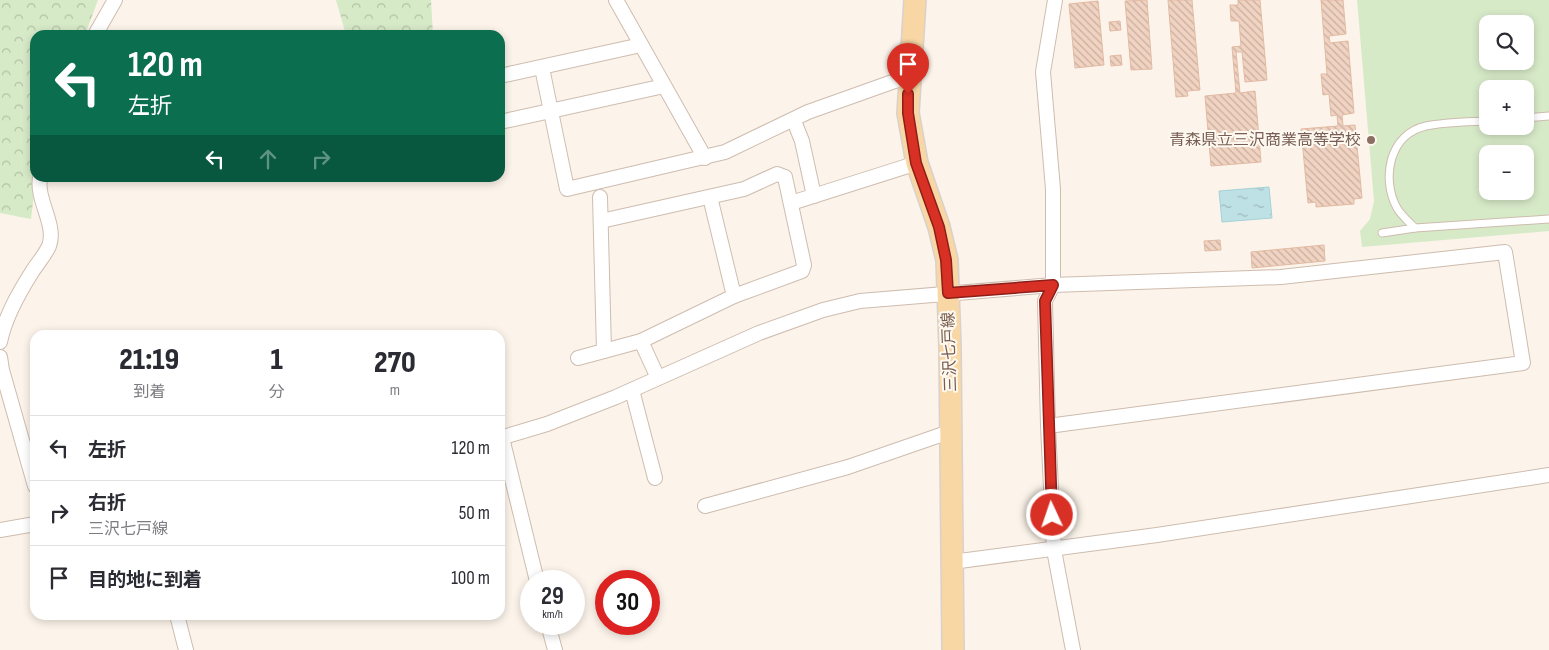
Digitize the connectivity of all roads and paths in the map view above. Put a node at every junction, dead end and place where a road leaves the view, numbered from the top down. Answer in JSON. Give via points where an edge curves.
{"nodes":[{"id":1,"x":115,"y":0,"type":"edge"},
{"id":2,"x":616,"y":0,"type":"edge"},
{"id":3,"x":914,"y":0,"type":"edge"},
{"id":4,"x":1055,"y":0,"type":"edge"},
{"id":5,"x":99,"y":30,"type":"edge"},
{"id":6,"x":641,"y":45,"type":"junction"},
{"id":7,"x":542,"y":68,"type":"junction"},
{"id":8,"x":505,"y":75,"type":"edge"},
{"id":9,"x":909,"y":76,"type":"junction"},
{"id":10,"x":664,"y":86,"type":"junction"},
{"id":11,"x":552,"y":110,"type":"junction"},
{"id":12,"x":1549,"y":116,"type":"edge"},
{"id":13,"x":1534,"y":117,"type":"edge"},
{"id":14,"x":505,"y":121,"type":"edge"},
{"id":15,"x":794,"y":121,"type":"junction"},
{"id":16,"x":1479,"y":122,"type":"edge"},
{"id":17,"x":705,"y":158,"type":"junction"},
{"id":18,"x":916,"y":163,"type":"junction"},
{"id":19,"x":39,"y":182,"type":"edge"},
{"id":20,"x":710,"y":196,"type":"junction"},
{"id":21,"x":814,"y":196,"type":"junction"},
{"id":22,"x":600,"y":198,"type":"dead end"},
{"id":23,"x":791,"y":203,"type":"junction"},
{"id":24,"x":1549,"y":219,"type":"edge"},
{"id":25,"x":601,"y":221,"type":"junction"},
{"id":26,"x":1415,"y":228,"type":"junction"},
{"id":27,"x":1382,"y":233,"type":"dead end"},
{"id":28,"x":1053,"y":285,"type":"junction"},
{"id":29,"x":948,"y":293,"type":"junction"},
{"id":30,"x":734,"y":296,"type":"junction"},
{"id":31,"x":641,"y":341,"type":"junction"},
{"id":32,"x":0,"y":342,"type":"edge"},
{"id":33,"x":604,"y":351,"type":"junction"},
{"id":34,"x":0,"y":357,"type":"edge"},
{"id":35,"x":578,"y":358,"type":"dead end"},
{"id":36,"x":658,"y":378,"type":"junction"},
{"id":37,"x":632,"y":390,"type":"junction"},
{"id":38,"x":1048,"y":426,"type":"junction"},
{"id":39,"x":952,"y":431,"type":"junction"},
{"id":40,"x":505,"y":437,"type":"edge"},
{"id":41,"x":505,"y":454,"type":"edge"},
{"id":42,"x":30,"y":468,"type":"edge"},
{"id":43,"x":1549,"y":475,"type":"edge"},
{"id":44,"x":655,"y":478,"type":"dead end"},
{"id":45,"x":704,"y":506,"type":"dead end"},
{"id":46,"x":30,"y":525,"type":"edge"},
{"id":47,"x":0,"y":530,"type":"edge"},
{"id":48,"x":1054,"y":550,"type":"junction"},
{"id":49,"x":952,"y":562,"type":"junction"},
{"id":50,"x":534,"y":570,"type":"edge"},
{"id":51,"x":177,"y":620,"type":"edge"},
{"id":52,"x":551,"y":635,"type":"edge"},
{"id":53,"x":186,"y":650,"type":"edge"},
{"id":54,"x":555,"y":650,"type":"edge"},
{"id":55,"x":953,"y":650,"type":"edge"},
{"id":56,"x":1073,"y":650,"type":"edge"}],
"edges":[{"from":1,"to":5,"type":"street"},
{"from":2,"to":6,"type":"street"},
{"from":3,"to":9,"type":"main road","name":"三沢七戸線"},
{"from":4,"to":28,"type":"street","via":[[1043,72],[1053,189]]},
{"from":6,"to":7,"type":"street"},
{"from":6,"to":10,"type":"street"},
{"from":7,"to":8,"type":"street"},
{"from":7,"to":11,"type":"street"},
{"from":9,"to":15,"type":"street","via":[[808,112]]},
{"from":9,"to":18,"type":"main road","name":"三沢七戸線","via":[[908,113]]},
{"from":10,"to":11,"type":"street"},
{"from":10,"to":17,"type":"street"},
{"from":11,"to":14,"type":"street"},
{"from":11,"to":17,"type":"street","via":[[567,189]]},
{"from":12,"to":13,"type":"lane"},
{"from":15,"to":17,"type":"street"},
{"from":15,"to":21,"type":"street","via":[[802,141]]},
{"from":16,"to":26,"type":"lane","via":[[1424,126],[1405,137],[1393,152],[1388,169],[1390,192],[1397,209]]},
{"from":18,"to":21,"type":"street"},
{"from":18,"to":29,"type":"main road","name":"三沢七戸線","via":[[939,227]]},
{"from":19,"to":32,"type":"street","via":[[50,240],[21,289],[3,327]]},
{"from":20,"to":23,"type":"street","via":[[744,189],[777,174],[785,177]]},
{"from":20,"to":25,"type":"street"},
{"from":20,"to":30,"type":"street"},
{"from":21,"to":23,"type":"street"},
{"from":22,"to":25,"type":"street"},
{"from":23,"to":30,"type":"street","via":[[804,265],[802,271]]},
{"from":24,"to":26,"type":"lane"},
{"from":25,"to":33,"type":"street"},
{"from":26,"to":27,"type":"lane"},
{"from":28,"to":29,"type":"street"},
{"from":28,"to":38,"type":"street","via":[[1045,301]]},
{"from":28,"to":38,"type":"street","via":[[1281,277],[1505,252],[1523,363]]},
{"from":29,"to":36,"type":"street","via":[[860,301],[823,310],[759,333]]},
{"from":29,"to":39,"type":"main road","name":"三沢七戸線"},
{"from":30,"to":31,"type":"street"},
{"from":31,"to":33,"type":"street"},
{"from":31,"to":36,"type":"street"},
{"from":33,"to":35,"type":"street"},
{"from":34,"to":42,"type":"street"},
{"from":36,"to":37,"type":"street"},
{"from":37,"to":40,"type":"street","via":[[547,424]]},
{"from":37,"to":44,"type":"street"},
{"from":38,"to":48,"type":"street"},
{"from":39,"to":45,"type":"street","via":[[848,467]]},
{"from":39,"to":49,"type":"main road","name":"三沢七戸線"},
{"from":41,"to":50,"type":"street"},
{"from":43,"to":48,"type":"street"},
{"from":46,"to":47,"type":"street"},
{"from":48,"to":49,"type":"street"},
{"from":48,"to":56,"type":"street"},
{"from":49,"to":55,"type":"main road","name":"三沢七戸線"},
{"from":51,"to":53,"type":"street"},
{"from":52,"to":54,"type":"street"}]}
